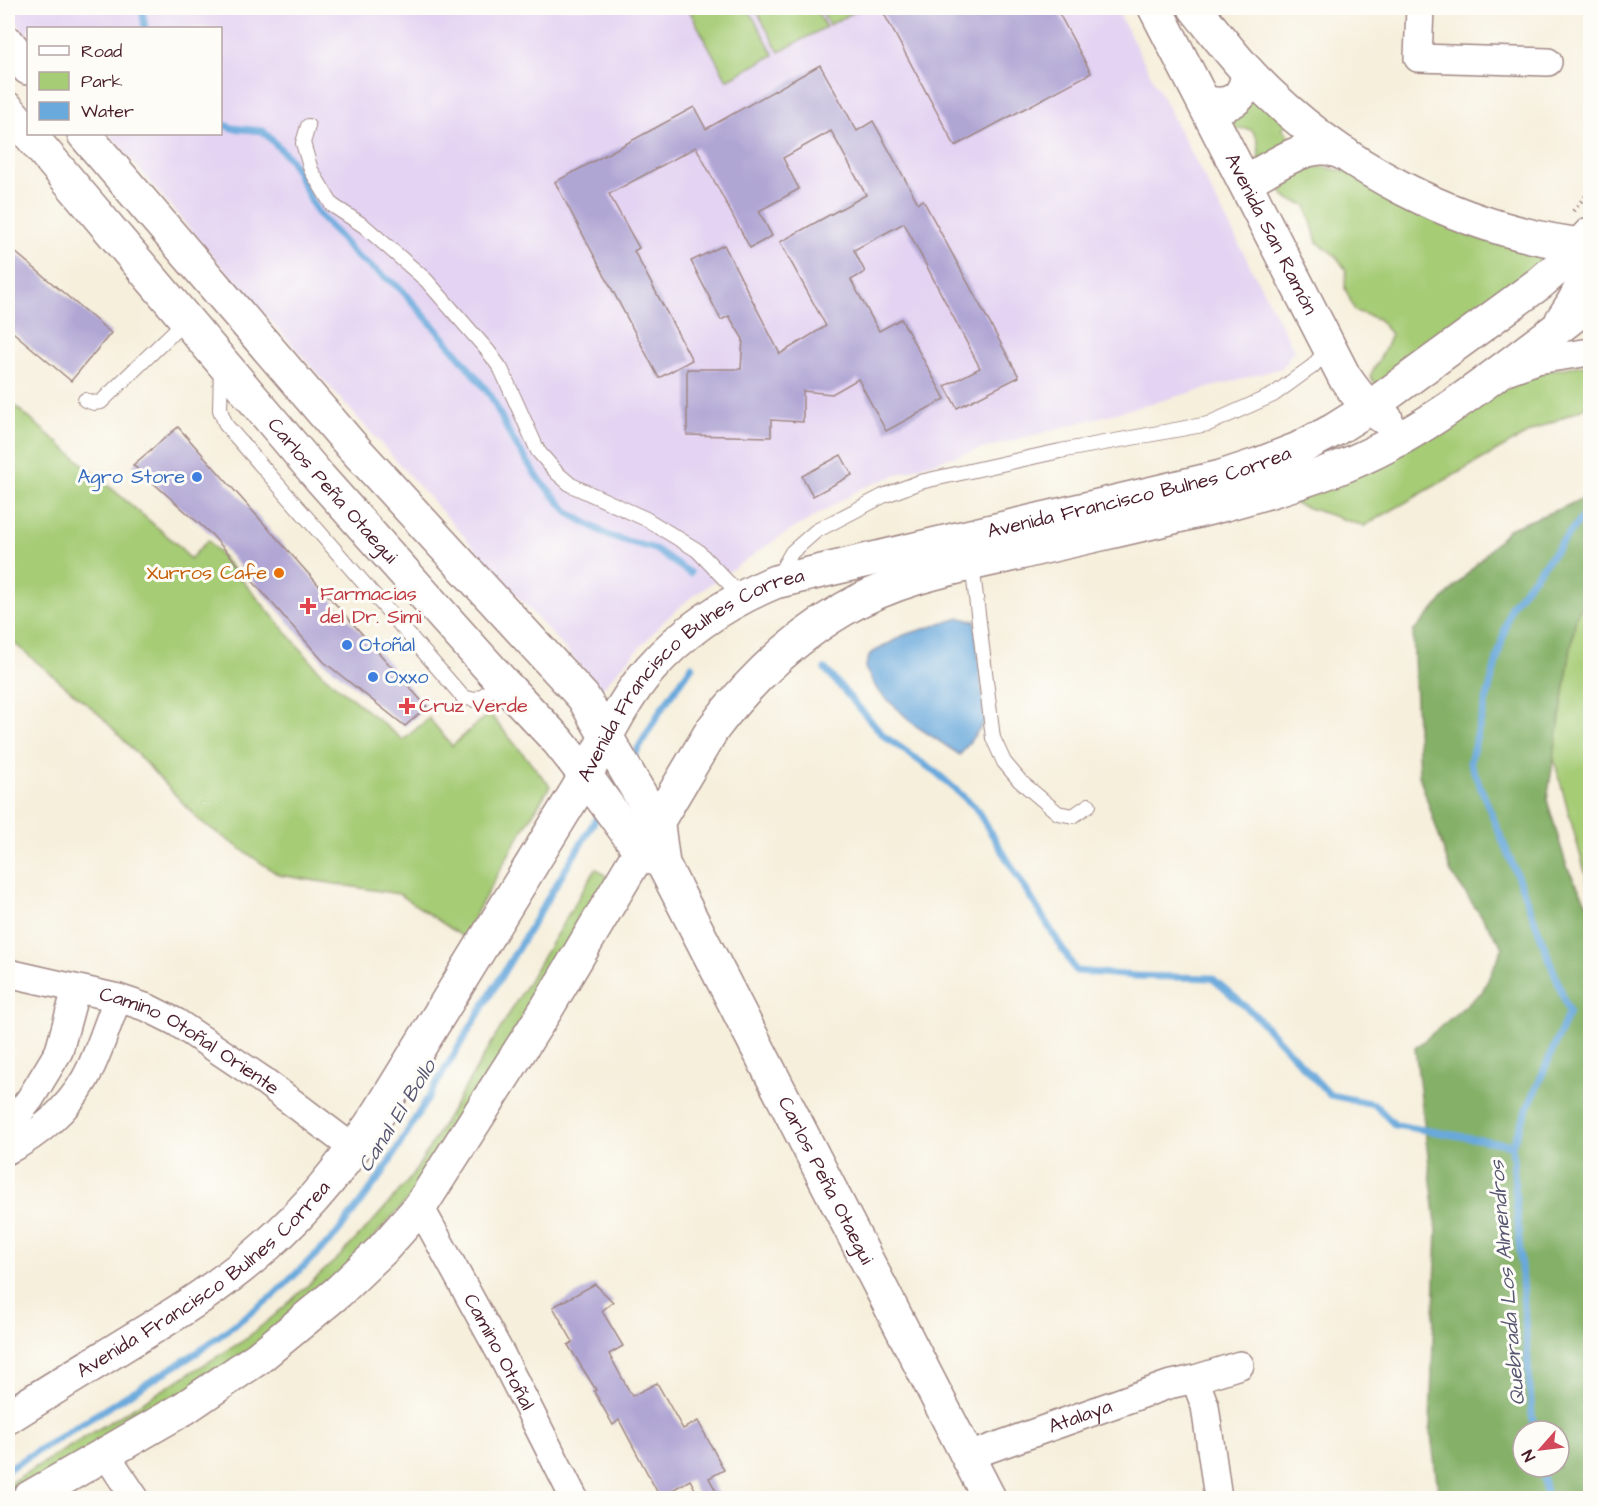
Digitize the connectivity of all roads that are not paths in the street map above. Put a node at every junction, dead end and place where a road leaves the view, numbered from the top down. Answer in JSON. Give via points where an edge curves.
{"nodes":[{"id":1,"x":1155,"y":8,"type":"edge"},
{"id":2,"x":1195,"y":8,"type":"edge"},
{"id":3,"x":1420,"y":8,"type":"edge"},
{"id":4,"x":8,"y":43,"type":"edge"},
{"id":5,"x":1548,"y":62,"type":"dead end"},
{"id":6,"x":27,"y":67,"type":"edge"},
{"id":7,"x":1248,"y":72,"type":"junction"},
{"id":8,"x":1204,"y":102,"type":"junction"},
{"id":9,"x":8,"y":109,"type":"edge"},
{"id":10,"x":308,"y":126,"type":"dead end"},
{"id":11,"x":27,"y":132,"type":"edge"},
{"id":12,"x":30,"y":135,"type":"edge"},
{"id":13,"x":85,"y":135,"type":"edge"},
{"id":14,"x":1346,"y":154,"type":"junction"},
{"id":15,"x":1245,"y":182,"type":"junction"},
{"id":16,"x":1587,"y":242,"type":"edge"},
{"id":17,"x":1590,"y":302,"type":"edge"},
{"id":18,"x":186,"y":320,"type":"junction"},
{"id":19,"x":1556,"y":328,"type":"junction"},
{"id":20,"x":1329,"y":347,"type":"junction"},
{"id":21,"x":1590,"y":352,"type":"edge"},
{"id":22,"x":221,"y":363,"type":"junction"},
{"id":23,"x":1497,"y":375,"type":"junction"},
{"id":24,"x":85,"y":400,"type":"dead end"},
{"id":25,"x":320,"y":408,"type":"junction"},
{"id":26,"x":1369,"y":408,"type":"junction"},
{"id":27,"x":1418,"y":429,"type":"junction"},
{"id":28,"x":287,"y":439,"type":"junction"},
{"id":29,"x":351,"y":445,"type":"junction"},
{"id":30,"x":320,"y":478,"type":"junction"},
{"id":31,"x":972,"y":564,"type":"junction"},
{"id":32,"x":775,"y":582,"type":"junction"},
{"id":33,"x":742,"y":597,"type":"junction"},
{"id":34,"x":503,"y":683,"type":"junction"},
{"id":35,"x":612,"y":747,"type":"junction"},
{"id":36,"x":591,"y":782,"type":"junction"},
{"id":37,"x":1089,"y":805,"type":"dead end"},
{"id":38,"x":653,"y":815,"type":"junction"},
{"id":39,"x":644,"y":849,"type":"junction"},
{"id":40,"x":8,"y":973,"type":"edge"},
{"id":41,"x":76,"y":989,"type":"junction"},
{"id":42,"x":118,"y":998,"type":"junction"},
{"id":43,"x":8,"y":1127,"type":"edge"},
{"id":44,"x":354,"y":1149,"type":"junction"},
{"id":45,"x":8,"y":1150,"type":"edge"},
{"id":46,"x":420,"y":1207,"type":"junction"},
{"id":47,"x":1240,"y":1365,"type":"dead end"},
{"id":48,"x":1195,"y":1379,"type":"junction"},
{"id":49,"x":8,"y":1417,"type":"edge"},
{"id":50,"x":105,"y":1453,"type":"junction"},
{"id":51,"x":969,"y":1456,"type":"junction"},
{"id":52,"x":29,"y":1498,"type":"edge"},
{"id":53,"x":135,"y":1498,"type":"edge"},
{"id":54,"x":574,"y":1498,"type":"edge"},
{"id":55,"x":989,"y":1498,"type":"edge"},
{"id":56,"x":1218,"y":1498,"type":"edge"}],
"edges":[{"from":1,"to":8,"type":"street","name":"Avenida San Ramón"},
{"from":2,"to":7,"type":"street"},
{"from":3,"to":5,"type":"street","via":[[1418,58]]},
{"from":4,"to":6,"type":"street"},
{"from":7,"to":8,"type":"street","via":[[1240,96],[1223,104]]},
{"from":7,"to":14,"type":"street","via":[[1298,118]]},
{"from":8,"to":15,"type":"street","name":"Avenida San Ramón"},
{"from":9,"to":11,"type":"street","name":"Carlos Peña Otaegui"},
{"from":10,"to":33,"type":"lane","via":[[303,143],[311,170],[332,205],[364,226],[426,280],[488,351],[509,385],[538,451],[557,473],[571,485],[646,519],[697,550]]},
{"from":12,"to":18,"type":"street","name":"Carlos Peña Otaegui"},
{"from":13,"to":25,"type":"street","name":"Carlos Peña Otaegui"},
{"from":14,"to":15,"type":"street","via":[[1333,149],[1311,149]]},
{"from":14,"to":16,"type":"street","via":[[1404,189],[1455,213],[1520,233]]},
{"from":15,"to":20,"type":"street","name":"Avenida San Ramón"},
{"from":16,"to":19,"type":"street","via":[[1580,294]]},
{"from":16,"to":26,"type":"street","name":"Avenida Francisco Bulnes Correa","via":[[1540,283]]},
{"from":17,"to":19,"type":"street","name":"Avenida Francisco Bulnes Correa"},
{"from":18,"to":22,"type":"street","name":"Carlos Peña Otaegui"},
{"from":18,"to":24,"type":"lane","via":[[101,402]]},
{"from":19,"to":23,"type":"street","name":"Avenida Francisco Bulnes Correa"},
{"from":20,"to":26,"type":"street","name":"Avenida San Ramón","via":[[1355,394]]},
{"from":20,"to":32,"type":"lane","via":[[1313,366],[1273,395],[1208,424],[1048,453],[920,482],[883,496],[816,531],[792,552]]},
{"from":21,"to":23,"type":"street","via":[[1537,360]]},
{"from":22,"to":28,"type":"street","name":"Carlos Peña Otaegui"},
{"from":22,"to":34,"type":"lane","via":[[220,410],[226,425],[455,688],[463,697],[476,700]]},
{"from":23,"to":27,"type":"street","name":"Avenida Francisco Bulnes Correa"},
{"from":25,"to":28,"type":"street","via":[[319,421],[312,433],[300,439]]},
{"from":25,"to":29,"type":"street","name":"Carlos Peña Otaegui"},
{"from":26,"to":27,"type":"street","name":"Avenida San Ramón","via":[[1384,418]]},
{"from":26,"to":32,"type":"street","name":"Avenida Francisco Bulnes Correa","via":[[1298,448],[1221,477]]},
{"from":27,"to":31,"type":"street","name":"Avenida Francisco Bulnes Correa","via":[[1336,469],[1267,493]]},
{"from":28,"to":30,"type":"street","name":"Carlos Peña Otaegui"},
{"from":29,"to":30,"type":"street","via":[[341,446],[324,458]]},
{"from":29,"to":35,"type":"street","name":"Carlos Peña Otaegui","via":[[583,697]]},
{"from":30,"to":34,"type":"street","name":"Carlos Peña Otaegui"},
{"from":31,"to":37,"type":"lane","via":[[993,738],[1004,762],[1058,813],[1073,816]]},
{"from":31,"to":38,"type":"street","name":"Avenida Francisco Bulnes Correa","via":[[876,592],[817,625],[787,648],[723,715]]},
{"from":32,"to":33,"type":"street","name":"Avenida Francisco Bulnes Correa"},
{"from":33,"to":35,"type":"street","name":"Avenida Francisco Bulnes Correa","via":[[671,647],[649,670],[630,695]]},
{"from":34,"to":36,"type":"street","name":"Carlos Peña Otaegui"},
{"from":35,"to":36,"type":"street","name":"Avenida Francisco Bulnes Correa"},
{"from":35,"to":38,"type":"street","name":"Carlos Peña Otaegui"},
{"from":36,"to":39,"type":"street","name":"Carlos Peña Otaegui"},
{"from":36,"to":44,"type":"street","name":"Avenida Francisco Bulnes Correa"},
{"from":38,"to":39,"type":"street","name":"Carlos Peña Otaegui"},
{"from":39,"to":46,"type":"street"},
{"from":39,"to":51,"type":"street","name":"Carlos Peña Otaegui"},
{"from":40,"to":41,"type":"street","name":"Camino Otoñal Oriente"},
{"from":41,"to":42,"type":"street","name":"Camino Otoñal Oriente"},
{"from":41,"to":43,"type":"street","via":[[59,1051]]},
{"from":42,"to":44,"type":"street","name":"Camino Otoñal Oriente","via":[[148,1008],[202,1038]]},
{"from":42,"to":45,"type":"street","via":[[85,1079],[37,1132]]},
{"from":44,"to":49,"type":"street","name":"Avenida Francisco Bulnes Correa","via":[[296,1218],[235,1272]]},
{"from":46,"to":50,"type":"street","via":[[372,1259],[294,1331],[221,1384]]},
{"from":46,"to":54,"type":"street","name":"Camino Otoñal"},
{"from":47,"to":48,"type":"street","name":"Atalaya"},
{"from":48,"to":51,"type":"street","name":"Atalaya","via":[[1168,1385]]},
{"from":48,"to":56,"type":"street","via":[[1205,1406]]},
{"from":50,"to":52,"type":"street"},
{"from":50,"to":53,"type":"street"},
{"from":51,"to":55,"type":"street","name":"Carlos Peña Otaegui"}]}
